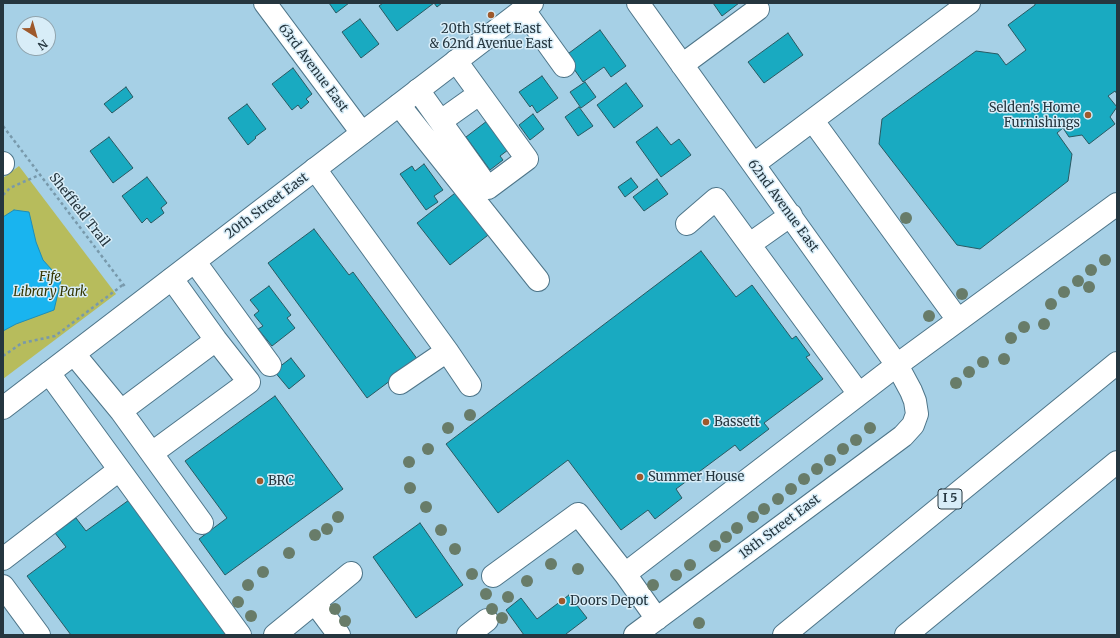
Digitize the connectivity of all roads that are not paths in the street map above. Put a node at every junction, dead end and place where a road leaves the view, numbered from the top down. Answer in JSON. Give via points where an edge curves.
{"nodes":[{"id":1,"x":265,"y":3,"type":"edge"},
{"id":2,"x":638,"y":3,"type":"edge"},
{"id":3,"x":969,"y":3,"type":"edge"},
{"id":4,"x":528,"y":6,"type":"edge"},
{"id":5,"x":758,"y":9,"type":"dead end"},
{"id":6,"x":456,"y":61,"type":"junction"},
{"id":7,"x":682,"y":65,"type":"junction"},
{"id":8,"x":564,"y":66,"type":"dead end"},
{"id":9,"x":418,"y":90,"type":"junction"},
{"id":10,"x":480,"y":94,"type":"junction"},
{"id":11,"x":399,"y":105,"type":"junction"},
{"id":12,"x":813,"y":121,"type":"junction"},
{"id":13,"x":441,"y":122,"type":"junction"},
{"id":14,"x":362,"y":133,"type":"junction"},
{"id":15,"x":754,"y":164,"type":"junction"},
{"id":16,"x":315,"y":170,"type":"junction"},
{"id":17,"x":1117,"y":204,"type":"edge"},
{"id":18,"x":791,"y":216,"type":"junction"},
{"id":19,"x":687,"y":224,"type":"dead end"},
{"id":20,"x":750,"y":244,"type":"junction"},
{"id":21,"x":195,"y":262,"type":"junction"},
{"id":22,"x":172,"y":279,"type":"junction"},
{"id":23,"x":538,"y":280,"type":"dead end"},
{"id":24,"x":958,"y":320,"type":"junction"},
{"id":25,"x":216,"y":340,"type":"junction"},
{"id":26,"x":447,"y":351,"type":"junction"},
{"id":27,"x":74,"y":354,"type":"junction"},
{"id":28,"x":1117,"y":363,"type":"edge"},
{"id":29,"x":270,"y":365,"type":"dead end"},
{"id":30,"x":897,"y":365,"type":"junction"},
{"id":31,"x":49,"y":374,"type":"junction"},
{"id":32,"x":400,"y":383,"type":"dead end"},
{"id":33,"x":470,"y":385,"type":"dead end"},
{"id":34,"x":859,"y":394,"type":"junction"},
{"id":35,"x":3,"y":408,"type":"edge"},
{"id":36,"x":121,"y":411,"type":"junction"},
{"id":37,"x":916,"y":414,"type":"joint"},
{"id":38,"x":152,"y":453,"type":"junction"},
{"id":39,"x":1117,"y":462,"type":"edge"},
{"id":40,"x":119,"y":470,"type":"junction"},
{"id":41,"x":202,"y":523,"type":"dead end"},
{"id":42,"x":3,"y":560,"type":"edge"},
{"id":43,"x":352,"y":572,"type":"dead end"},
{"id":44,"x":625,"y":574,"type":"junction"},
{"id":45,"x":493,"y":576,"type":"dead end"},
{"id":46,"x":3,"y":586,"type":"edge"},
{"id":47,"x":315,"y":603,"type":"junction"},
{"id":48,"x":657,"y":619,"type":"junction"},
{"id":49,"x":487,"y":620,"type":"dead end"},
{"id":50,"x":39,"y":635,"type":"edge"},
{"id":51,"x":240,"y":635,"type":"edge"},
{"id":52,"x":275,"y":635,"type":"edge"},
{"id":53,"x":338,"y":635,"type":"edge"},
{"id":54,"x":468,"y":635,"type":"edge"},
{"id":55,"x":635,"y":635,"type":"edge"},
{"id":56,"x":784,"y":635,"type":"edge"},
{"id":57,"x":906,"y":635,"type":"edge"}],
"edges":[{"from":1,"to":14,"type":"main road","name":"63rd Avenue East"},
{"from":2,"to":7,"type":"main road","name":"62nd Avenue East"},
{"from":3,"to":12,"type":"main road"},
{"from":4,"to":6,"type":"main road","name":"20th Street East"},
{"from":4,"to":8,"type":"main road"},
{"from":5,"to":7,"type":"main road"},
{"from":6,"to":9,"type":"main road","name":"20th Street East"},
{"from":6,"to":10,"type":"main road"},
{"from":7,"to":15,"type":"main road","name":"62nd Avenue East"},
{"from":9,"to":11,"type":"main road","name":"20th Street East"},
{"from":9,"to":13,"type":"main road"},
{"from":10,"to":13,"type":"main road"},
{"from":10,"to":13,"type":"main road","via":[[527,159],[488,188]]},
{"from":11,"to":14,"type":"main road","name":"20th Street East"},
{"from":11,"to":23,"type":"main road"},
{"from":12,"to":15,"type":"main road"},
{"from":12,"to":24,"type":"main road"},
{"from":14,"to":16,"type":"main road","name":"20th Street East"},
{"from":15,"to":18,"type":"main road","name":"62nd Avenue East"},
{"from":16,"to":21,"type":"main road","name":"20th Street East"},
{"from":16,"to":26,"type":"main road"},
{"from":17,"to":24,"type":"main road"},
{"from":18,"to":20,"type":"main road"},
{"from":18,"to":30,"type":"main road","name":"62nd Avenue East"},
{"from":19,"to":20,"type":"main road","via":[[716,199]]},
{"from":20,"to":34,"type":"main road"},
{"from":21,"to":22,"type":"main road","name":"20th Street East"},
{"from":21,"to":29,"type":"main road"},
{"from":22,"to":25,"type":"main road"},
{"from":22,"to":27,"type":"main road","name":"20th Street East"},
{"from":24,"to":30,"type":"main road"},
{"from":25,"to":36,"type":"main road"},
{"from":25,"to":38,"type":"main road","via":[[249,382]]},
{"from":26,"to":32,"type":"main road"},
{"from":26,"to":33,"type":"main road"},
{"from":27,"to":31,"type":"main road","name":"20th Street East"},
{"from":27,"to":36,"type":"main road"},
{"from":28,"to":56,"type":"main road","number":"I 5"},
{"from":30,"to":34,"type":"main road"},
{"from":30,"to":37,"type":"main road","name":"62nd Avenue East","via":[[915,401]]},
{"from":31,"to":35,"type":"main road","name":"20th Street East"},
{"from":31,"to":40,"type":"main road"},
{"from":34,"to":44,"type":"main road"},
{"from":36,"to":38,"type":"main road"},
{"from":37,"to":48,"type":"main road","name":"18th Street East","via":[[913,425],[903,436]]},
{"from":38,"to":41,"type":"main road"},
{"from":39,"to":57,"type":"main road"},
{"from":40,"to":42,"type":"main road"},
{"from":40,"to":51,"type":"main road"},
{"from":43,"to":47,"type":"main road"},
{"from":44,"to":45,"type":"main road","via":[[578,514]]},
{"from":44,"to":48,"type":"main road"},
{"from":46,"to":50,"type":"main road"},
{"from":47,"to":52,"type":"main road"},
{"from":47,"to":53,"type":"main road"},
{"from":48,"to":55,"type":"main road","name":"18th Street East"},
{"from":49,"to":54,"type":"main road"}]}
